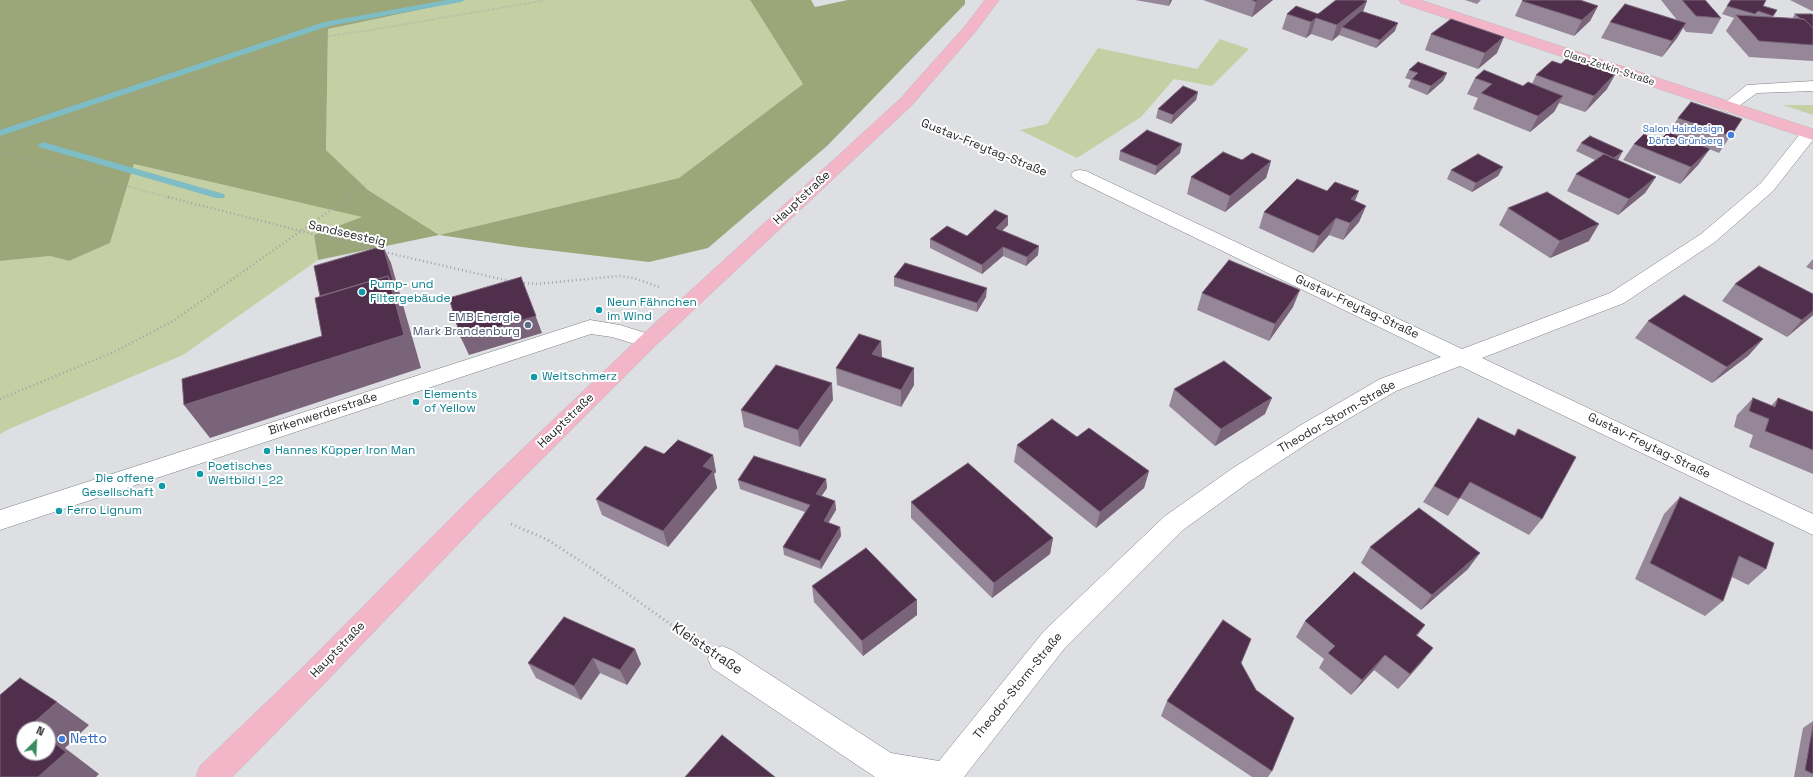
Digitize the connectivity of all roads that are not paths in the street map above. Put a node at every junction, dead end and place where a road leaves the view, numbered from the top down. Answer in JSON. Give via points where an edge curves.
{"nodes":[{"id":1,"x":992,"y":0,"type":"edge"},
{"id":2,"x":1406,"y":0,"type":"edge"},
{"id":3,"x":1813,"y":86,"type":"edge"},
{"id":4,"x":1727,"y":107,"type":"junction"},
{"id":5,"x":1811,"y":134,"type":"edge"},
{"id":6,"x":1080,"y":175,"type":"road end"},
{"id":7,"x":648,"y":341,"type":"junction"},
{"id":8,"x":1462,"y":356,"type":"junction"},
{"id":9,"x":0,"y":520,"type":"edge"},
{"id":10,"x":1813,"y":525,"type":"edge"},
{"id":11,"x":722,"y":660,"type":"road end"},
{"id":12,"x":211,"y":777,"type":"edge"},
{"id":13,"x":944,"y":777,"type":"edge"}],
"edges":[{"from":1,"to":7,"type":"main road","name":"Hauptstraße","via":[[906,102]]},
{"from":2,"to":4,"type":"main road","name":"Clara-Zetkin-Straße"},
{"from":3,"to":4,"type":"street","via":[[1753,88]]},
{"from":4,"to":5,"type":"main road","name":"Clara-Zetkin-Straße"},
{"from":5,"to":8,"type":"street","name":"Theodor-Storm-Straße","via":[[1767,188],[1708,238],[1617,298],[1524,335]]},
{"from":6,"to":8,"type":"street","name":"Gustav-Freytag-Straße"},
{"from":7,"to":9,"type":"street","name":"Birkenwerderstraße","via":[[613,330],[590,327]]},
{"from":7,"to":12,"type":"main road","name":"Hauptstraße","via":[[476,508]]},
{"from":8,"to":10,"type":"street","name":"Gustav-Freytag-Straße"},
{"from":8,"to":13,"type":"street","name":"Theodor-Storm-Straße","via":[[1388,385],[1309,431],[1174,523],[1054,640]]},
{"from":11,"to":13,"type":"street","name":"Kleiststraße","via":[[886,767]]}]}
